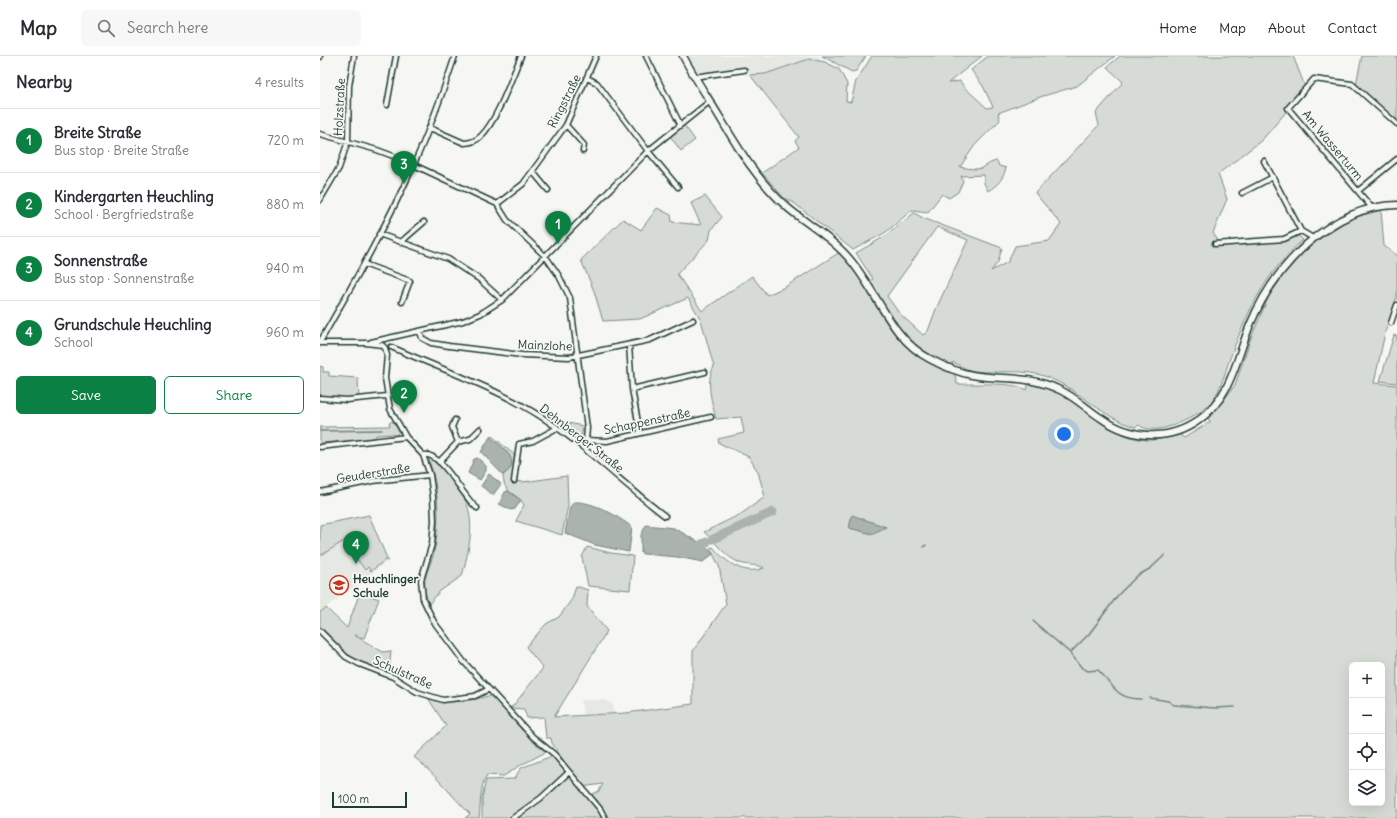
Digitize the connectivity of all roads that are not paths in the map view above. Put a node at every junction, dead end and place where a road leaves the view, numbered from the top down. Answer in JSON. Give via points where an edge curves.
{"nodes":[{"id":1,"x":354,"y":56,"type":"edge"},
{"id":2,"x":396,"y":56,"type":"edge"},
{"id":3,"x":455,"y":56,"type":"edge"},
{"id":4,"x":521,"y":56,"type":"edge"},
{"id":5,"x":596,"y":56,"type":"edge"},
{"id":6,"x":646,"y":56,"type":"edge"},
{"id":7,"x":683,"y":56,"type":"edge"},
{"id":8,"x":744,"y":70,"type":"dead end"},
{"id":9,"x":694,"y":77,"type":"junction"},
{"id":10,"x":587,"y":78,"type":"junction"},
{"id":11,"x":709,"y":102,"type":"junction"},
{"id":12,"x":387,"y":105,"type":"dead end"},
{"id":13,"x":680,"y":124,"type":"junction"},
{"id":14,"x":1397,"y":124,"type":"edge"},
{"id":15,"x":566,"y":125,"type":"junction"},
{"id":16,"x":430,"y":128,"type":"junction"},
{"id":17,"x":320,"y":134,"type":"edge"},
{"id":18,"x":348,"y":141,"type":"junction"},
{"id":19,"x":583,"y":151,"type":"dead end"},
{"id":20,"x":648,"y":151,"type":"junction"},
{"id":21,"x":1397,"y":159,"type":"edge"},
{"id":22,"x":1264,"y":161,"type":"dead end"},
{"id":23,"x":414,"y":165,"type":"junction"},
{"id":24,"x":533,"y":172,"type":"junction"},
{"id":25,"x":1273,"y":177,"type":"junction"},
{"id":26,"x":678,"y":187,"type":"dead end"},
{"id":27,"x":548,"y":190,"type":"dead end"},
{"id":28,"x":1358,"y":191,"type":"junction"},
{"id":29,"x":1242,"y":193,"type":"dead end"},
{"id":30,"x":320,"y":200,"type":"edge"},
{"id":31,"x":497,"y":204,"type":"junction"},
{"id":32,"x":1397,"y":205,"type":"edge"},
{"id":33,"x":1372,"y":208,"type":"junction"},
{"id":34,"x":424,"y":222,"type":"dead end"},
{"id":35,"x":1301,"y":232,"type":"junction"},
{"id":36,"x":379,"y":234,"type":"junction"},
{"id":37,"x":1313,"y":238,"type":"junction"},
{"id":38,"x":402,"y":242,"type":"junction"},
{"id":39,"x":1215,"y":244,"type":"dead end"},
{"id":40,"x":546,"y":257,"type":"junction"},
{"id":41,"x":364,"y":264,"type":"junction"},
{"id":42,"x":502,"y":300,"type":"junction"},
{"id":43,"x":402,"y":302,"type":"dead end"},
{"id":44,"x":1397,"y":305,"type":"edge"},
{"id":45,"x":693,"y":320,"type":"dead end"},
{"id":46,"x":1391,"y":323,"type":"dead end"},
{"id":47,"x":420,"y":332,"type":"junction"},
{"id":48,"x":391,"y":338,"type":"junction"},
{"id":49,"x":320,"y":342,"type":"edge"},
{"id":50,"x":366,"y":343,"type":"junction"},
{"id":51,"x":629,"y":345,"type":"junction"},
{"id":52,"x":391,"y":347,"type":"junction"},
{"id":53,"x":386,"y":351,"type":"junction"},
{"id":54,"x":579,"y":356,"type":"junction"},
{"id":55,"x":705,"y":372,"type":"dead end"},
{"id":56,"x":632,"y":389,"type":"junction"},
{"id":57,"x":387,"y":396,"type":"junction"},
{"id":58,"x":320,"y":398,"type":"edge"},
{"id":59,"x":712,"y":417,"type":"dead end"},
{"id":60,"x":455,"y":420,"type":"dead end"},
{"id":61,"x":557,"y":428,"type":"junction"},
{"id":62,"x":480,"y":429,"type":"dead end"},
{"id":63,"x":640,"y":433,"type":"junction"},
{"id":64,"x":406,"y":437,"type":"junction"},
{"id":65,"x":586,"y":440,"type":"junction"},
{"id":66,"x":458,"y":442,"type":"junction"},
{"id":67,"x":581,"y":446,"type":"junction"},
{"id":68,"x":320,"y":447,"type":"edge"},
{"id":69,"x":423,"y":455,"type":"junction"},
{"id":70,"x":439,"y":462,"type":"junction"},
{"id":71,"x":430,"y":475,"type":"junction"},
{"id":72,"x":514,"y":481,"type":"dead end"},
{"id":73,"x":320,"y":492,"type":"edge"},
{"id":74,"x":477,"y":508,"type":"dead end"},
{"id":75,"x":665,"y":516,"type":"dead end"},
{"id":76,"x":320,"y":631,"type":"edge"},
{"id":77,"x":489,"y":689,"type":"junction"},
{"id":78,"x":568,"y":773,"type":"junction"},
{"id":79,"x":513,"y":818,"type":"edge"},
{"id":80,"x":605,"y":818,"type":"edge"}],
"edges":[{"from":1,"to":18,"type":"street","name":"Holzstraße","via":[[349,86]]},
{"from":2,"to":12,"type":"street"},
{"from":3,"to":16,"type":"street"},
{"from":4,"to":16,"type":"street","via":[[496,113],[481,137],[464,143]]},
{"from":5,"to":10,"type":"street","name":"Ringstraße"},
{"from":6,"to":13,"type":"street"},
{"from":7,"to":9,"type":"street"},
{"from":8,"to":9,"type":"street"},
{"from":9,"to":11,"type":"street"},
{"from":10,"to":15,"type":"street","name":"Ringstraße"},
{"from":10,"to":20,"type":"street","via":[[597,83]]},
{"from":11,"to":13,"type":"street"},
{"from":11,"to":37,"type":"street","via":[[736,146],[757,173],[788,208],[846,255],[903,339],[922,354],[955,371],[1044,383],[1070,395],[1102,420],[1128,432],[1149,436],[1183,430],[1199,420],[1223,396],[1251,324],[1265,297],[1282,272]]},
{"from":13,"to":20,"type":"street"},
{"from":14,"to":28,"type":"street","name":"Am Wasserturm","via":[[1352,84],[1314,80],[1288,108]]},
{"from":15,"to":19,"type":"street","via":[[584,145]]},
{"from":15,"to":24,"type":"street","name":"Ringstraße"},
{"from":16,"to":23,"type":"street"},
{"from":17,"to":18,"type":"street"},
{"from":18,"to":23,"type":"street"},
{"from":18,"to":30,"type":"street","name":"Holzstraße","via":[[339,168]]},
{"from":20,"to":26,"type":"street"},
{"from":20,"to":40,"type":"street"},
{"from":21,"to":28,"type":"street"},
{"from":22,"to":25,"type":"street"},
{"from":23,"to":31,"type":"street"},
{"from":23,"to":36,"type":"street"},
{"from":24,"to":27,"type":"street"},
{"from":24,"to":31,"type":"street","name":"Ringstraße","via":[[519,189]]},
{"from":25,"to":29,"type":"street"},
{"from":25,"to":35,"type":"street"},
{"from":28,"to":33,"type":"street","name":"Am Wasserturm"},
{"from":31,"to":40,"type":"street","via":[[507,220]]},
{"from":32,"to":33,"type":"street"},
{"from":33,"to":37,"type":"street","via":[[1333,224]]},
{"from":34,"to":38,"type":"street"},
{"from":35,"to":37,"type":"street"},
{"from":35,"to":39,"type":"street","via":[[1284,240]]},
{"from":36,"to":38,"type":"street"},
{"from":36,"to":41,"type":"street"},
{"from":38,"to":42,"type":"street","via":[[448,259],[479,279]]},
{"from":40,"to":42,"type":"street"},
{"from":40,"to":54,"type":"street","via":[[570,298]]},
{"from":41,"to":43,"type":"street","via":[[410,281]]},
{"from":41,"to":49,"type":"street"},
{"from":42,"to":47,"type":"street","via":[[463,321]]},
{"from":44,"to":46,"type":"street"},
{"from":45,"to":51,"type":"street","name":"Mainzlohe","via":[[650,340]]},
{"from":47,"to":48,"type":"street"},
{"from":47,"to":54,"type":"street","name":"Mainzlohe","via":[[422,338],[430,343],[449,346],[522,355]]},
{"from":48,"to":50,"type":"street"},
{"from":48,"to":52,"type":"street"},
{"from":49,"to":50,"type":"street"},
{"from":50,"to":53,"type":"street","via":[[382,345]]},
{"from":51,"to":54,"type":"street","name":"Mainzlohe"},
{"from":51,"to":56,"type":"street"},
{"from":52,"to":53,"type":"street"},
{"from":52,"to":61,"type":"street","name":"Dehnberger Straße","via":[[511,399]]},
{"from":53,"to":57,"type":"street"},
{"from":54,"to":65,"type":"street"},
{"from":55,"to":56,"type":"street"},
{"from":56,"to":63,"type":"street"},
{"from":57,"to":58,"type":"street","via":[[346,400]]},
{"from":57,"to":64,"type":"street","via":[[393,416]]},
{"from":59,"to":63,"type":"street","name":"Schappenstraße"},
{"from":60,"to":66,"type":"street","via":[[452,427]]},
{"from":61,"to":67,"type":"street","name":"Dehnberger Straße"},
{"from":61,"to":72,"type":"street","via":[[532,441],[519,444]]},
{"from":62,"to":66,"type":"street","via":[[470,439]]},
{"from":63,"to":65,"type":"street","name":"Schappenstraße","via":[[607,441]]},
{"from":64,"to":68,"type":"street"},
{"from":64,"to":69,"type":"street"},
{"from":65,"to":67,"type":"street"},
{"from":66,"to":70,"type":"street"},
{"from":67,"to":75,"type":"street","name":"Dehnberger Straße"},
{"from":69,"to":70,"type":"street","via":[[431,456]]},
{"from":69,"to":71,"type":"street"},
{"from":70,"to":74,"type":"street"},
{"from":71,"to":73,"type":"street","name":"Geuderstraße","via":[[373,481]]},
{"from":71,"to":77,"type":"street","via":[[434,521],[430,556],[421,580],[423,599],[442,632],[464,662]]},
{"from":76,"to":77,"type":"street","name":"Schulstraße","via":[[346,657],[393,677],[417,692],[443,700],[475,696]]},
{"from":77,"to":78,"type":"street","via":[[533,737],[554,754]]},
{"from":78,"to":79,"type":"street","via":[[541,798]]},
{"from":78,"to":80,"type":"street"}]}
